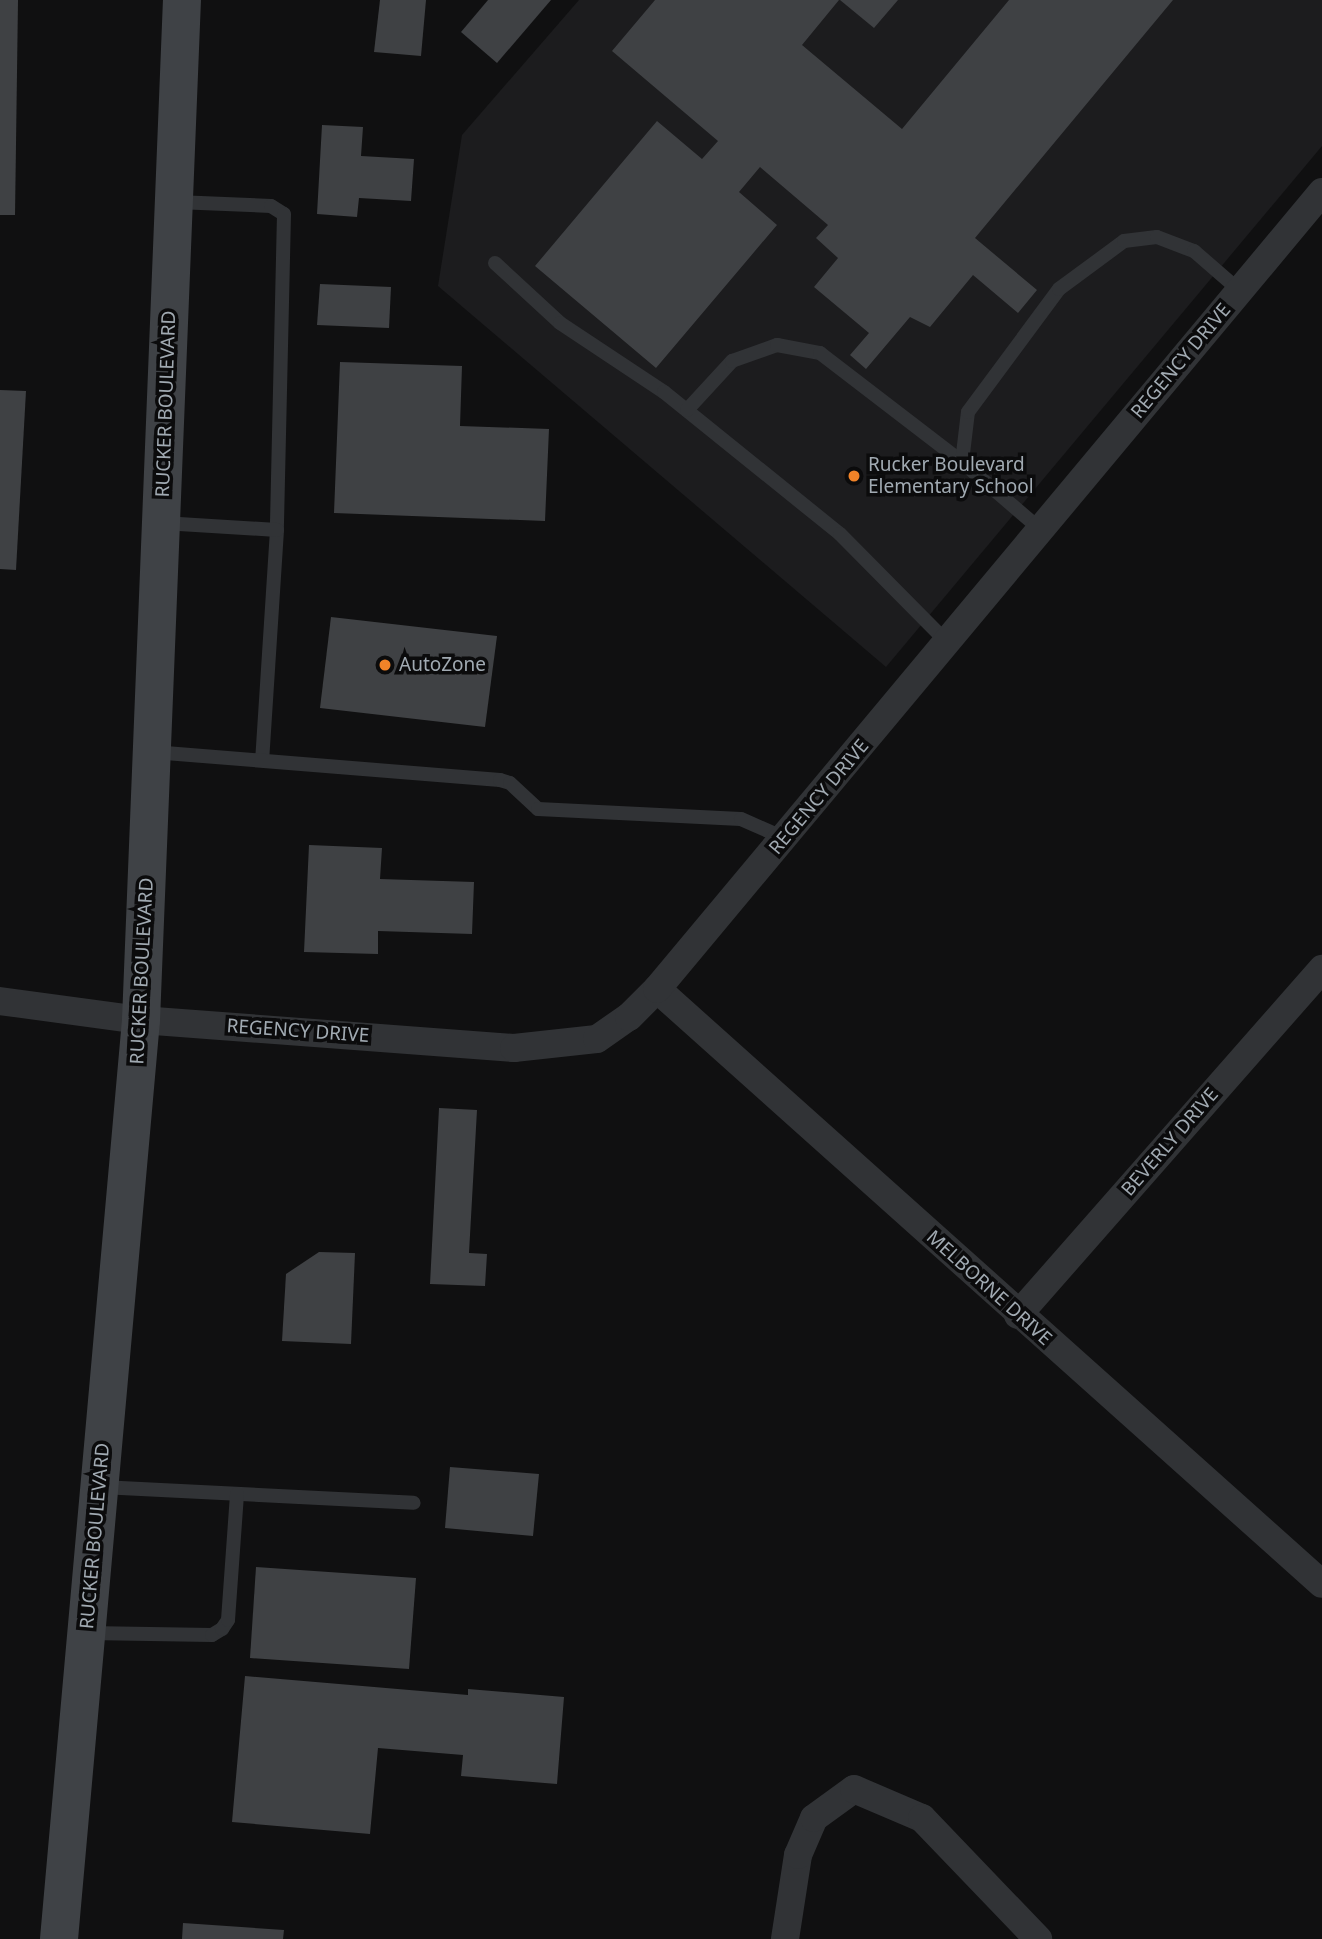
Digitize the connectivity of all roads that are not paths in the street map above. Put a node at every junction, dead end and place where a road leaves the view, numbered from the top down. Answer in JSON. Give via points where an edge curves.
{"nodes":[{"id":1,"x":182,"y":0,"type":"edge"},
{"id":2,"x":1322,"y":192,"type":"edge"},
{"id":3,"x":174,"y":202,"type":"junction"},
{"id":4,"x":495,"y":263,"type":"dead end"},
{"id":5,"x":1240,"y":291,"type":"junction"},
{"id":6,"x":687,"y":410,"type":"junction"},
{"id":7,"x":962,"y":462,"type":"junction"},
{"id":8,"x":161,"y":523,"type":"junction"},
{"id":9,"x":277,"y":530,"type":"junction"},
{"id":10,"x":1041,"y":530,"type":"junction"},
{"id":11,"x":948,"y":642,"type":"junction"},
{"id":12,"x":152,"y":751,"type":"junction"},
{"id":13,"x":262,"y":760,"type":"junction"},
{"id":14,"x":784,"y":838,"type":"junction"},
{"id":15,"x":1322,"y":969,"type":"edge"},
{"id":16,"x":657,"y":989,"type":"junction"},
{"id":17,"x":0,"y":1000,"type":"edge"},
{"id":18,"x":141,"y":1020,"type":"junction"},
{"id":19,"x":1018,"y":1315,"type":"junction"},
{"id":20,"x":99,"y":1487,"type":"junction"},
{"id":21,"x":237,"y":1494,"type":"junction"},
{"id":22,"x":414,"y":1503,"type":"dead end"},
{"id":23,"x":1322,"y":1584,"type":"edge"},
{"id":24,"x":86,"y":1633,"type":"junction"},
{"id":25,"x":59,"y":1939,"type":"edge"},
{"id":26,"x":785,"y":1939,"type":"edge"},
{"id":27,"x":1038,"y":1939,"type":"edge"}],
"edges":[{"from":1,"to":3,"type":"main road","name":"RUCKER BOULEVARD"},
{"from":2,"to":5,"type":"street","name":"REGENCY DRIVE"},
{"from":3,"to":8,"type":"main road","name":"RUCKER BOULEVARD"},
{"from":3,"to":9,"type":"lane","via":[[271,206],[284,214]]},
{"from":4,"to":6,"type":"lane","via":[[560,323]]},
{"from":5,"to":7,"type":"lane","via":[[1194,251],[1157,237],[1124,241],[1059,289],[968,412]]},
{"from":5,"to":10,"type":"street","name":"REGENCY DRIVE"},
{"from":6,"to":7,"type":"lane","via":[[732,361],[777,345],[820,353]]},
{"from":6,"to":11,"type":"lane","via":[[840,534]]},
{"from":7,"to":10,"type":"lane"},
{"from":8,"to":9,"type":"lane"},
{"from":8,"to":12,"type":"main road","name":"RUCKER BOULEVARD"},
{"from":9,"to":13,"type":"lane"},
{"from":10,"to":11,"type":"street","name":"REGENCY DRIVE"},
{"from":11,"to":14,"type":"street","name":"REGENCY DRIVE"},
{"from":12,"to":13,"type":"lane"},
{"from":12,"to":18,"type":"main road","name":"RUCKER BOULEVARD"},
{"from":13,"to":14,"type":"lane","via":[[500,780],[510,783],[538,809],[741,819]]},
{"from":14,"to":16,"type":"street","name":"REGENCY DRIVE"},
{"from":15,"to":19,"type":"street","name":"BEVERLY DRIVE"},
{"from":16,"to":18,"type":"street","name":"REGENCY DRIVE","via":[[629,1017],[597,1039],[514,1048]]},
{"from":16,"to":19,"type":"street","name":"MELBORNE DRIVE"},
{"from":17,"to":18,"type":"street","name":"REGENCY DRIVE"},
{"from":18,"to":20,"type":"main road","name":"RUCKER BOULEVARD"},
{"from":19,"to":23,"type":"street","name":"MELBORNE DRIVE"},
{"from":20,"to":21,"type":"lane"},
{"from":20,"to":24,"type":"main road","name":"RUCKER BOULEVARD"},
{"from":21,"to":22,"type":"lane"},
{"from":21,"to":24,"type":"lane","via":[[228,1620],[222,1629],[212,1635]]},
{"from":24,"to":25,"type":"main road","name":"RUCKER BOULEVARD"},
{"from":26,"to":27,"type":"street","via":[[798,1855],[814,1818],[854,1788],[922,1818]]}]}
